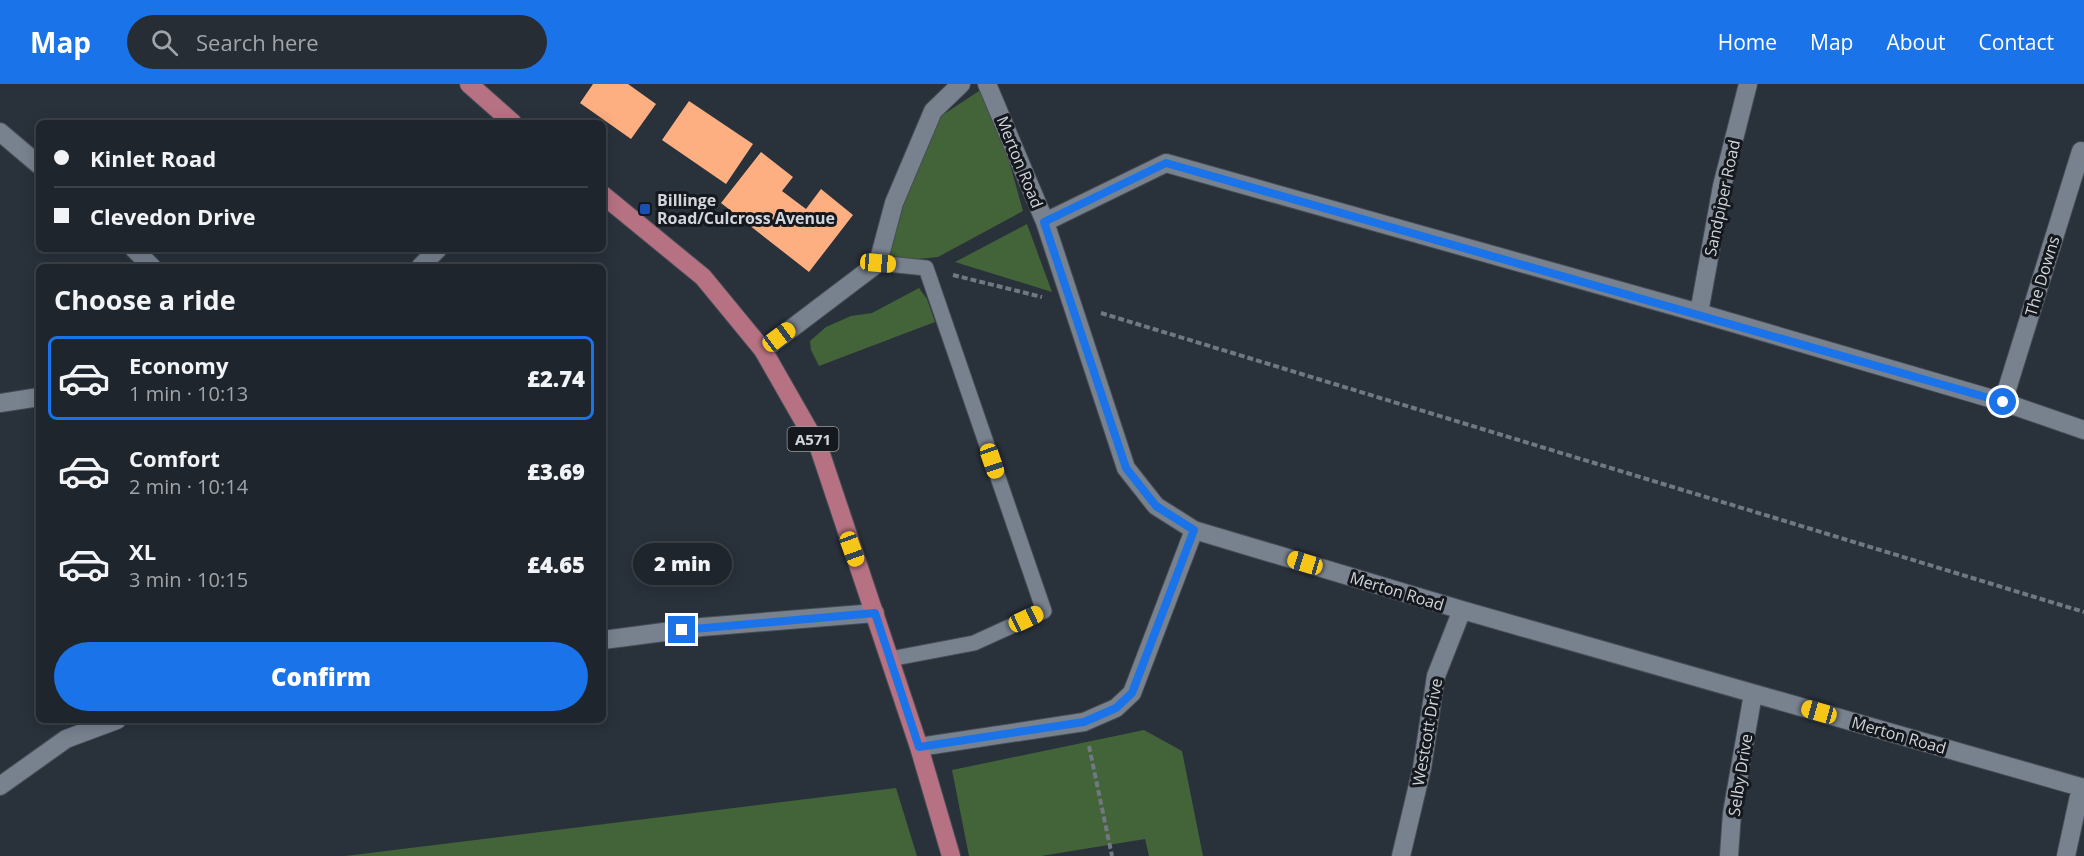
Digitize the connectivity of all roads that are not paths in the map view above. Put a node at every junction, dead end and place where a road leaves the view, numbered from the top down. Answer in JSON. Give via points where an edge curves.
{"nodes":[{"id":1,"x":469,"y":84,"type":"edge"},
{"id":2,"x":961,"y":84,"type":"edge"},
{"id":3,"x":987,"y":84,"type":"edge"},
{"id":4,"x":1748,"y":84,"type":"edge"},
{"id":5,"x":510,"y":120,"type":"edge"},
{"id":6,"x":0,"y":132,"type":"edge"},
{"id":7,"x":2081,"y":151,"type":"dead end"},
{"id":8,"x":36,"y":162,"type":"edge"},
{"id":9,"x":606,"y":197,"type":"edge"},
{"id":10,"x":1044,"y":222,"type":"junction"},
{"id":11,"x":137,"y":252,"type":"edge"},
{"id":12,"x":435,"y":252,"type":"edge"},
{"id":13,"x":878,"y":263,"type":"junction"},
{"id":14,"x":149,"y":264,"type":"edge"},
{"id":15,"x":423,"y":264,"type":"edge"},
{"id":16,"x":1699,"y":313,"type":"junction"},
{"id":17,"x":763,"y":350,"type":"junction"},
{"id":18,"x":36,"y":397,"type":"edge"},
{"id":19,"x":2003,"y":402,"type":"junction"},
{"id":20,"x":0,"y":403,"type":"edge"},
{"id":21,"x":2084,"y":430,"type":"edge"},
{"id":22,"x":1194,"y":530,"type":"junction"},
{"id":23,"x":1462,"y":610,"type":"junction"},
{"id":24,"x":875,"y":613,"type":"junction"},
{"id":25,"x":606,"y":640,"type":"edge"},
{"id":26,"x":890,"y":659,"type":"junction"},
{"id":27,"x":1753,"y":694,"type":"junction"},
{"id":28,"x":109,"y":723,"type":"edge"},
{"id":29,"x":919,"y":747,"type":"junction"},
{"id":30,"x":0,"y":786,"type":"edge"},
{"id":31,"x":2082,"y":787,"type":"edge"},
{"id":32,"x":951,"y":856,"type":"edge"},
{"id":33,"x":1401,"y":856,"type":"edge"},
{"id":34,"x":1729,"y":856,"type":"edge"},
{"id":35,"x":2066,"y":856,"type":"edge"}],
"edges":[{"from":1,"to":5,"type":"main road"},
{"from":2,"to":13,"type":"street","via":[[933,111],[894,203]]},
{"from":3,"to":10,"type":"street","name":"Merton Road"},
{"from":4,"to":16,"type":"street","name":"Sandpiper Road","via":[[1722,186]]},
{"from":6,"to":8,"type":"street"},
{"from":7,"to":19,"type":"street","name":"The Downs"},
{"from":9,"to":17,"type":"main road","number":"A571","via":[[703,277]]},
{"from":10,"to":16,"type":"street","via":[[1166,163]]},
{"from":10,"to":22,"type":"street","name":"Merton Road","via":[[1126,468],[1156,506]]},
{"from":11,"to":14,"type":"street"},
{"from":12,"to":15,"type":"street"},
{"from":13,"to":17,"type":"street"},
{"from":13,"to":26,"type":"lane","via":[[926,268],[1044,611],[974,643]]},
{"from":16,"to":19,"type":"street"},
{"from":17,"to":24,"type":"main road","number":"A571","via":[[819,448]]},
{"from":18,"to":20,"type":"street"},
{"from":19,"to":21,"type":"street"},
{"from":22,"to":23,"type":"street","name":"Merton Road"},
{"from":22,"to":29,"type":"street","via":[[1132,693],[1116,708],[1084,722]]},
{"from":23,"to":27,"type":"street","name":"Merton Road"},
{"from":23,"to":33,"type":"street","name":"Westcott Drive","via":[[1436,675],[1422,768]]},
{"from":24,"to":25,"type":"street","via":[[702,627]]},
{"from":24,"to":26,"type":"main road","number":"A571"},
{"from":26,"to":29,"type":"main road","number":"A571"},
{"from":27,"to":31,"type":"street","name":"Merton Road"},
{"from":27,"to":34,"type":"street","name":"Selby Drive","via":[[1732,813]]},
{"from":28,"to":30,"type":"street","via":[[66,739]]},
{"from":29,"to":32,"type":"main road","number":"A571"},
{"from":31,"to":35,"type":"street"}]}
